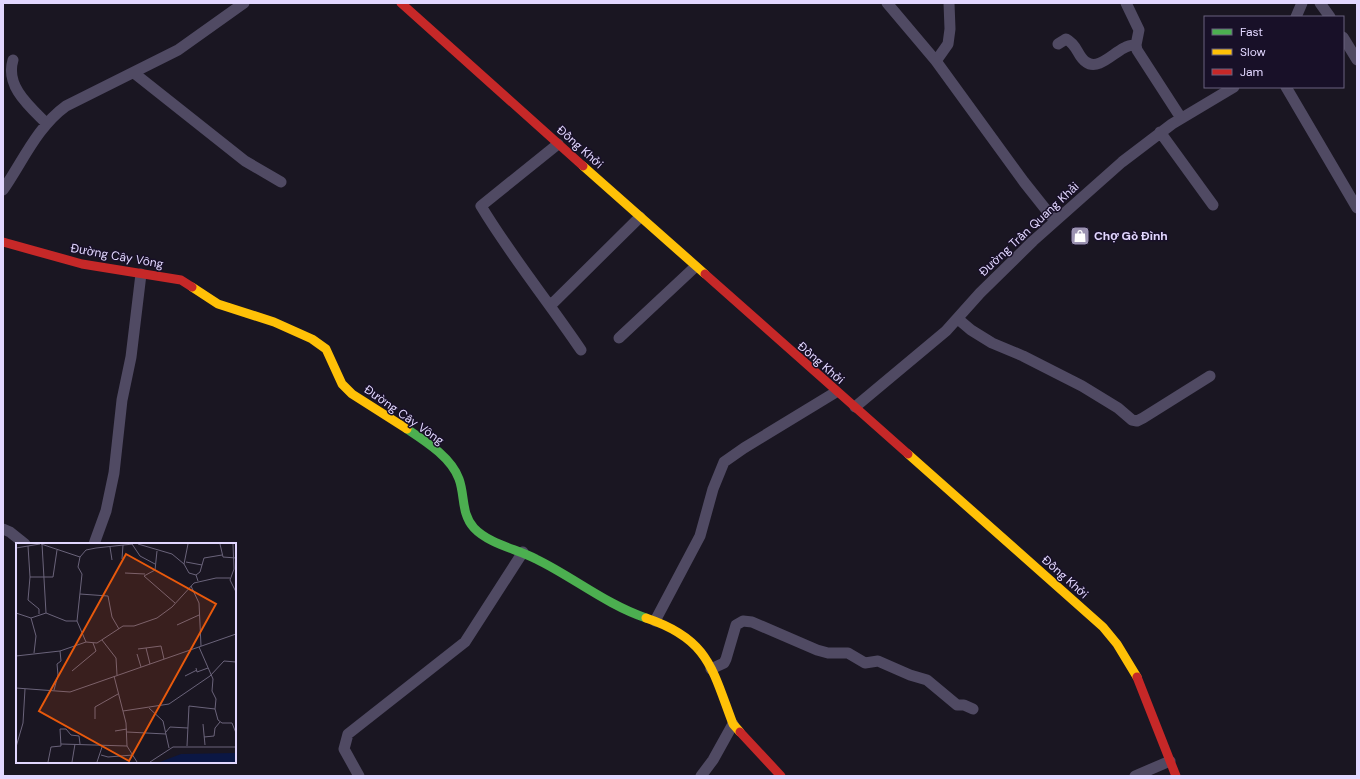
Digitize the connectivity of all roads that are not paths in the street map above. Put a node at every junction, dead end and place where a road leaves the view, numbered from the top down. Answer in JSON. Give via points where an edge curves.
{"nodes":[{"id":1,"x":244,"y":3,"type":"edge"},
{"id":2,"x":401,"y":3,"type":"edge"},
{"id":3,"x":887,"y":3,"type":"edge"},
{"id":4,"x":949,"y":3,"type":"edge"},
{"id":5,"x":1126,"y":3,"type":"edge"},
{"id":6,"x":1302,"y":3,"type":"edge"},
{"id":7,"x":1320,"y":3,"type":"edge"},
{"id":8,"x":1296,"y":16,"type":"edge"},
{"id":9,"x":1329,"y":16,"type":"edge"},
{"id":10,"x":1344,"y":39,"type":"edge"},
{"id":11,"x":1058,"y":44,"type":"dead end"},
{"id":12,"x":1136,"y":44,"type":"junction"},
{"id":13,"x":12,"y":60,"type":"dead end"},
{"id":14,"x":1357,"y":60,"type":"edge"},
{"id":15,"x":936,"y":61,"type":"junction"},
{"id":16,"x":134,"y":73,"type":"junction"},
{"id":17,"x":1232,"y":88,"type":"edge"},
{"id":18,"x":1287,"y":88,"type":"edge"},
{"id":19,"x":1181,"y":118,"type":"junction"},
{"id":20,"x":46,"y":123,"type":"junction"},
{"id":21,"x":1160,"y":132,"type":"junction"},
{"id":22,"x":558,"y":144,"type":"junction"},
{"id":23,"x":281,"y":182,"type":"dead end"},
{"id":24,"x":3,"y":190,"type":"edge"},
{"id":25,"x":1213,"y":205,"type":"dead end"},
{"id":26,"x":1357,"y":208,"type":"edge"},
{"id":27,"x":640,"y":217,"type":"junction"},
{"id":28,"x":1055,"y":221,"type":"junction"},
{"id":29,"x":3,"y":242,"type":"edge"},
{"id":30,"x":695,"y":267,"type":"junction"},
{"id":31,"x":141,"y":274,"type":"junction"},
{"id":32,"x":551,"y":305,"type":"junction"},
{"id":33,"x":958,"y":319,"type":"junction"},
{"id":34,"x":619,"y":338,"type":"dead end"},
{"id":35,"x":581,"y":350,"type":"dead end"},
{"id":36,"x":1210,"y":376,"type":"dead end"},
{"id":37,"x":836,"y":392,"type":"junction"},
{"id":38,"x":855,"y":407,"type":"junction"},
{"id":39,"x":3,"y":529,"type":"edge"},
{"id":40,"x":24,"y":543,"type":"edge"},
{"id":41,"x":94,"y":543,"type":"edge"},
{"id":42,"x":523,"y":552,"type":"junction"},
{"id":43,"x":654,"y":621,"type":"junction"},
{"id":44,"x":711,"y":669,"type":"junction"},
{"id":45,"x":973,"y":709,"type":"dead end"},
{"id":46,"x":733,"y":724,"type":"junction"},
{"id":47,"x":1170,"y":761,"type":"junction"},
{"id":48,"x":359,"y":776,"type":"edge"},
{"id":49,"x":701,"y":776,"type":"edge"},
{"id":50,"x":781,"y":776,"type":"edge"},
{"id":51,"x":1135,"y":776,"type":"edge"},
{"id":52,"x":1176,"y":776,"type":"edge"}],
"edges":[{"from":1,"to":16,"type":"street","via":[[190,43]]},
{"from":2,"to":22,"type":"main road","name":"Đồng Khởi"},
{"from":3,"to":15,"type":"street"},
{"from":4,"to":15,"type":"street","via":[[948,44]]},
{"from":5,"to":12,"type":"street","via":[[1139,30]]},
{"from":6,"to":8,"type":"street"},
{"from":7,"to":9,"type":"street"},
{"from":10,"to":14,"type":"street"},
{"from":11,"to":12,"type":"street","via":[[1066,39],[1076,47],[1085,62],[1092,65],[1125,47]]},
{"from":12,"to":19,"type":"street","via":[[1137,50]]},
{"from":13,"to":20,"type":"street","via":[[12,77],[16,88]]},
{"from":15,"to":28,"type":"street"},
{"from":16,"to":20,"type":"street","via":[[66,106]]},
{"from":16,"to":23,"type":"street","via":[[245,161]]},
{"from":17,"to":19,"type":"street","name":"Đường Trần Quang Khải"},
{"from":18,"to":26,"type":"street"},
{"from":19,"to":21,"type":"street","name":"Đường Trần Quang Khải"},
{"from":20,"to":24,"type":"street"},
{"from":21,"to":25,"type":"street"},
{"from":21,"to":28,"type":"street","name":"Đường Trần Quang Khải"},
{"from":22,"to":27,"type":"main road","name":"Đồng Khởi"},
{"from":22,"to":32,"type":"street","via":[[481,206],[504,244]]},
{"from":27,"to":30,"type":"main road","name":"Đồng Khởi"},
{"from":27,"to":32,"type":"street"},
{"from":28,"to":33,"type":"street","name":"Đường Trần Quang Khải","via":[[994,279]]},
{"from":29,"to":31,"type":"main road","name":"Đường Cây Vông","via":[[82,264]]},
{"from":30,"to":34,"type":"street"},
{"from":30,"to":37,"type":"main road","name":"Đồng Khởi"},
{"from":31,"to":41,"type":"street","via":[[131,357],[121,406],[114,473],[106,511]]},
{"from":31,"to":42,"type":"main road","name":"Đường Cây Vông","via":[[181,280],[218,304],[274,322],[316,341],[326,349],[342,384],[352,394],[422,440],[448,462],[460,482],[466,520],[483,536]]},
{"from":32,"to":35,"type":"street"},
{"from":33,"to":36,"type":"street","via":[[992,343],[1082,386],[1118,408],[1132,420],[1143,418]]},
{"from":33,"to":38,"type":"street","name":"Đường Trần Quang Khải","via":[[933,343]]},
{"from":37,"to":38,"type":"main road","name":"Đồng Khởi"},
{"from":37,"to":43,"type":"street","via":[[724,462],[700,536]]},
{"from":38,"to":47,"type":"main road","name":"Đồng Khởi","via":[[1118,643],[1128,656],[1148,699]]},
{"from":39,"to":40,"type":"street"},
{"from":42,"to":43,"type":"main road","name":"Đường Cây Vông","via":[[634,614]]},
{"from":42,"to":48,"type":"street","via":[[465,642],[348,734],[344,748]]},
{"from":43,"to":44,"type":"main road","name":"Đường Cây Vông","via":[[686,637],[697,646],[705,655]]},
{"from":44,"to":45,"type":"street","via":[[724,663],[736,625],[743,621],[752,622],[817,650],[848,653],[865,663],[878,661],[887,664],[927,680],[957,705]]},
{"from":44,"to":46,"type":"main road","name":"Đường Cây Vông"},
{"from":46,"to":49,"type":"street"},
{"from":46,"to":50,"type":"main road","name":"Đường Cây Vông"},
{"from":47,"to":51,"type":"street"},
{"from":47,"to":52,"type":"main road","name":"Đồng Khởi"}]}
